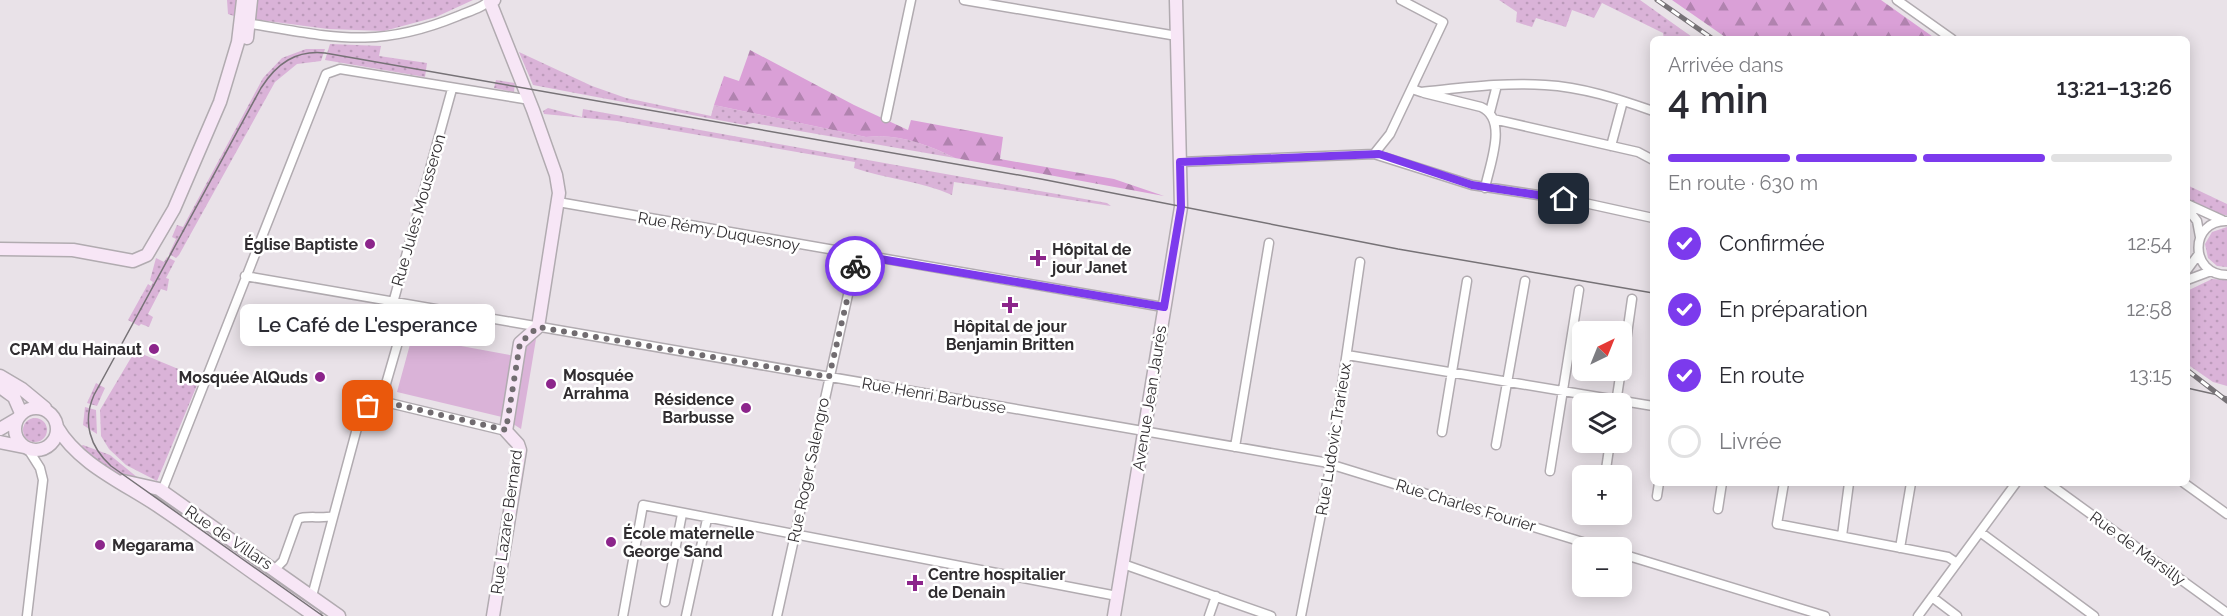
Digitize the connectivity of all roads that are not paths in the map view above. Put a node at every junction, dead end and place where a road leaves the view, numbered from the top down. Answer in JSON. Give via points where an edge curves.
{"nodes":[{"id":1,"x":243,"y":0,"type":"edge"},
{"id":2,"x":251,"y":0,"type":"edge"},
{"id":3,"x":911,"y":0,"type":"edge"},
{"id":4,"x":964,"y":0,"type":"edge"},
{"id":5,"x":1176,"y":0,"type":"edge"},
{"id":6,"x":1401,"y":0,"type":"edge"},
{"id":7,"x":1897,"y":0,"type":"edge"},
{"id":8,"x":491,"y":1,"type":"edge"},
{"id":9,"x":246,"y":23,"type":"junction"},
{"id":10,"x":1177,"y":36,"type":"junction"},
{"id":11,"x":1948,"y":36,"type":"edge"},
{"id":12,"x":1497,"y":85,"type":"junction"},
{"id":13,"x":452,"y":89,"type":"junction"},
{"id":14,"x":1416,"y":90,"type":"junction"},
{"id":15,"x":530,"y":100,"type":"junction"},
{"id":16,"x":1623,"y":101,"type":"junction"},
{"id":17,"x":1650,"y":110,"type":"edge"},
{"id":18,"x":1492,"y":116,"type":"junction"},
{"id":19,"x":886,"y":118,"type":"dead end"},
{"id":20,"x":1611,"y":146,"type":"junction"},
{"id":21,"x":1374,"y":154,"type":"junction"},
{"id":22,"x":1650,"y":158,"type":"edge"},
{"id":23,"x":1180,"y":162,"type":"junction"},
{"id":24,"x":1485,"y":188,"type":"junction"},
{"id":25,"x":558,"y":202,"type":"junction"},
{"id":26,"x":2190,"y":207,"type":"edge"},
{"id":27,"x":2190,"y":211,"type":"edge"},
{"id":28,"x":1650,"y":217,"type":"edge"},
{"id":29,"x":2226,"y":221,"type":"edge"},
{"id":30,"x":2200,"y":237,"type":"junction"},
{"id":31,"x":0,"y":241,"type":"edge"},
{"id":32,"x":154,"y":242,"type":"junction"},
{"id":33,"x":1269,"y":243,"type":"dead end"},
{"id":34,"x":0,"y":249,"type":"edge"},
{"id":35,"x":857,"y":255,"type":"junction"},
{"id":36,"x":2198,"y":255,"type":"junction"},
{"id":37,"x":1360,"y":262,"type":"dead end"},
{"id":38,"x":2190,"y":266,"type":"edge"},
{"id":39,"x":2211,"y":272,"type":"junction"},
{"id":40,"x":2227,"y":275,"type":"edge"},
{"id":41,"x":245,"y":276,"type":"junction"},
{"id":42,"x":2190,"y":279,"type":"edge"},
{"id":43,"x":1467,"y":280,"type":"dead end"},
{"id":44,"x":1525,"y":281,"type":"dead end"},
{"id":45,"x":1579,"y":290,"type":"dead end"},
{"id":46,"x":1632,"y":299,"type":"dead end"},
{"id":47,"x":393,"y":303,"type":"junction"},
{"id":48,"x":1164,"y":307,"type":"junction"},
{"id":49,"x":1629,"y":321,"type":"edge"},
{"id":50,"x":538,"y":327,"type":"junction"},
{"id":51,"x":1347,"y":355,"type":"junction"},
{"id":52,"x":1452,"y":372,"type":"junction"},
{"id":53,"x":0,"y":376,"type":"edge"},
{"id":54,"x":829,"y":377,"type":"junction"},
{"id":55,"x":1507,"y":382,"type":"junction"},
{"id":56,"x":0,"y":387,"type":"edge"},
{"id":57,"x":1563,"y":391,"type":"junction"},
{"id":58,"x":1573,"y":393,"type":"edge"},
{"id":59,"x":381,"y":401,"type":"junction"},
{"id":60,"x":1632,"y":404,"type":"edge"},
{"id":61,"x":1650,"y":406,"type":"edge"},
{"id":62,"x":48,"y":411,"type":"junction"},
{"id":63,"x":19,"y":416,"type":"junction"},
{"id":64,"x":57,"y":427,"type":"junction"},
{"id":65,"x":0,"y":429,"type":"edge"},
{"id":66,"x":506,"y":430,"type":"junction"},
{"id":67,"x":1144,"y":431,"type":"junction"},
{"id":68,"x":1442,"y":432,"type":"dead end"},
{"id":69,"x":0,"y":442,"type":"edge"},
{"id":70,"x":52,"y":443,"type":"junction"},
{"id":71,"x":1496,"y":445,"type":"dead end"},
{"id":72,"x":1235,"y":447,"type":"junction"},
{"id":73,"x":26,"y":448,"type":"junction"},
{"id":74,"x":76,"y":450,"type":"junction"},
{"id":75,"x":1330,"y":464,"type":"junction"},
{"id":76,"x":1550,"y":471,"type":"dead end"},
{"id":77,"x":111,"y":476,"type":"junction"},
{"id":78,"x":1659,"y":486,"type":"edge"},
{"id":79,"x":1722,"y":486,"type":"edge"},
{"id":80,"x":1784,"y":486,"type":"edge"},
{"id":81,"x":1849,"y":486,"type":"edge"},
{"id":82,"x":1910,"y":486,"type":"edge"},
{"id":83,"x":2014,"y":486,"type":"edge"},
{"id":84,"x":2052,"y":486,"type":"edge"},
{"id":85,"x":2188,"y":486,"type":"edge"},
{"id":86,"x":162,"y":491,"type":"junction"},
{"id":87,"x":1657,"y":496,"type":"dead end"},
{"id":88,"x":1718,"y":509,"type":"dead end"},
{"id":89,"x":682,"y":514,"type":"junction"},
{"id":90,"x":2227,"y":514,"type":"edge"},
{"id":91,"x":333,"y":516,"type":"junction"},
{"id":92,"x":707,"y":519,"type":"junction"},
{"id":93,"x":1980,"y":532,"type":"junction"},
{"id":94,"x":795,"y":533,"type":"junction"},
{"id":95,"x":1842,"y":536,"type":"junction"},
{"id":96,"x":1572,"y":539,"type":"edge"},
{"id":97,"x":1900,"y":548,"type":"junction"},
{"id":98,"x":1632,"y":557,"type":"edge"},
{"id":99,"x":1957,"y":562,"type":"junction"},
{"id":100,"x":1123,"y":564,"type":"junction"},
{"id":101,"x":275,"y":569,"type":"junction"},
{"id":102,"x":312,"y":596,"type":"junction"},
{"id":103,"x":1117,"y":596,"type":"junction"},
{"id":104,"x":1216,"y":596,"type":"junction"},
{"id":105,"x":1932,"y":597,"type":"junction"},
{"id":106,"x":665,"y":602,"type":"dead end"},
{"id":107,"x":2227,"y":613,"type":"edge"},
{"id":108,"x":27,"y":616,"type":"edge"},
{"id":109,"x":315,"y":616,"type":"edge"},
{"id":110,"x":339,"y":616,"type":"edge"},
{"id":111,"x":493,"y":616,"type":"edge"},
{"id":112,"x":623,"y":616,"type":"edge"},
{"id":113,"x":686,"y":616,"type":"edge"},
{"id":114,"x":777,"y":616,"type":"edge"},
{"id":115,"x":1114,"y":616,"type":"edge"},
{"id":116,"x":1209,"y":616,"type":"edge"},
{"id":117,"x":1271,"y":616,"type":"edge"},
{"id":118,"x":1301,"y":616,"type":"edge"},
{"id":119,"x":1825,"y":616,"type":"edge"},
{"id":120,"x":1918,"y":616,"type":"edge"},
{"id":121,"x":1957,"y":616,"type":"edge"},
{"id":122,"x":2094,"y":616,"type":"edge"}],
"edges":[{"from":1,"to":9,"type":"street"},
{"from":2,"to":9,"type":"street"},
{"from":3,"to":19,"type":"street"},
{"from":4,"to":10,"type":"street"},
{"from":5,"to":10,"type":"street","name":"Avenue Jean Jaurès"},
{"from":6,"to":14,"type":"street","via":[[1443,22]]},
{"from":7,"to":11,"type":"street"},
{"from":8,"to":9,"type":"street","via":[[424,29],[380,39],[347,39]]},
{"from":8,"to":15,"type":"street"},
{"from":9,"to":32,"type":"street","via":[[218,126],[197,174]]},
{"from":10,"to":23,"type":"street","name":"Avenue Jean Jaurès"},
{"from":12,"to":14,"type":"street"},
{"from":12,"to":16,"type":"street","via":[[1553,86]]},
{"from":12,"to":18,"type":"street"},
{"from":13,"to":15,"type":"street"},
{"from":13,"to":41,"type":"street","via":[[340,69],[329,72],[321,82]]},
{"from":13,"to":47,"type":"street","name":"Rue Jules Mousseron"},
{"from":14,"to":18,"type":"street","via":[[1481,107]]},
{"from":14,"to":21,"type":"street","via":[[1388,139]]},
{"from":15,"to":25,"type":"street","via":[[559,184]]},
{"from":16,"to":17,"type":"street"},
{"from":16,"to":20,"type":"street"},
{"from":18,"to":20,"type":"street"},
{"from":18,"to":24,"type":"street","via":[[1496,129]]},
{"from":20,"to":22,"type":"street"},
{"from":21,"to":23,"type":"street"},
{"from":21,"to":24,"type":"street"},
{"from":23,"to":48,"type":"street","name":"Avenue Jean Jaurès","via":[[1181,207]]},
{"from":24,"to":28,"type":"street","via":[[1571,200]]},
{"from":25,"to":35,"type":"street","name":"Rue Rémy Duquesnoy"},
{"from":25,"to":50,"type":"street"},
{"from":26,"to":29,"type":"street"},
{"from":27,"to":30,"type":"street"},
{"from":29,"to":30,"type":"street","via":[[2210,225]]},
{"from":30,"to":36,"type":"street"},
{"from":31,"to":32,"type":"street","via":[[73,242],[131,253]]},
{"from":32,"to":34,"type":"street","via":[[144,257],[133,261],[73,250]]},
{"from":33,"to":72,"type":"street"},
{"from":35,"to":48,"type":"street","name":"Rue Rémy Duquesnoy"},
{"from":35,"to":54,"type":"street","name":"Rue Roger Salengro"},
{"from":36,"to":38,"type":"street"},
{"from":36,"to":39,"type":"street"},
{"from":37,"to":51,"type":"street","name":"Rue Ludovic Trarieux"},
{"from":39,"to":40,"type":"street"},
{"from":39,"to":42,"type":"street"},
{"from":41,"to":47,"type":"street","name":"Rue Henri Barbusse"},
{"from":41,"to":86,"type":"street"},
{"from":43,"to":52,"type":"street"},
{"from":44,"to":55,"type":"street"},
{"from":45,"to":57,"type":"street"},
{"from":46,"to":49,"type":"street"},
{"from":47,"to":50,"type":"street","name":"Rue Henri Barbusse"},
{"from":47,"to":59,"type":"street","name":"Rue Jules Mousseron","via":[[403,325]]},
{"from":48,"to":67,"type":"street","name":"Avenue Jean Jaurès"},
{"from":50,"to":54,"type":"street","name":"Rue Henri Barbusse"},
{"from":50,"to":66,"type":"street","name":"Rue Lazare Bernard","via":[[520,343]]},
{"from":51,"to":52,"type":"street"},
{"from":51,"to":75,"type":"street","name":"Rue Ludovic Trarieux"},
{"from":52,"to":55,"type":"street"},
{"from":52,"to":68,"type":"street"},
{"from":53,"to":62,"type":"street"},
{"from":54,"to":67,"type":"street","name":"Rue Henri Barbusse"},
{"from":54,"to":94,"type":"street","name":"Rue Roger Salengro"},
{"from":55,"to":57,"type":"street"},
{"from":55,"to":71,"type":"street"},
{"from":56,"to":63,"type":"street","via":[[16,399]]},
{"from":57,"to":58,"type":"street"},
{"from":57,"to":76,"type":"street"},
{"from":59,"to":66,"type":"street"},
{"from":59,"to":91,"type":"street","via":[[361,414]]},
{"from":60,"to":61,"type":"street"},
{"from":62,"to":63,"type":"street","via":[[34,408]]},
{"from":62,"to":64,"type":"street"},
{"from":63,"to":65,"type":"street"},
{"from":63,"to":73,"type":"street","via":[[15,433]]},
{"from":64,"to":70,"type":"street"},
{"from":64,"to":74,"type":"street","name":"Rue de Villars"},
{"from":66,"to":111,"type":"street","name":"Rue Lazare Bernard","via":[[520,450]]},
{"from":67,"to":72,"type":"street","name":"Rue Henri Barbusse"},
{"from":67,"to":100,"type":"street","name":"Avenue Jean Jaurès"},
{"from":69,"to":73,"type":"street"},
{"from":70,"to":73,"type":"street","via":[[41,450]]},
{"from":70,"to":74,"type":"street","name":"Rue de Villars"},
{"from":72,"to":75,"type":"street","name":"Rue Henri Barbusse"},
{"from":73,"to":108,"type":"street","via":[[42,470],[43,485]]},
{"from":74,"to":77,"type":"street","name":"Rue de Villars"},
{"from":75,"to":96,"type":"street","name":"Rue Charles Fourier"},
{"from":75,"to":118,"type":"street","name":"Rue Ludovic Trarieux"},
{"from":77,"to":86,"type":"street","name":"Rue de Villars"},
{"from":77,"to":109,"type":"street","name":"Rue de Villars"},
{"from":78,"to":87,"type":"street"},
{"from":79,"to":88,"type":"street"},
{"from":80,"to":95,"type":"street","via":[[1778,524]]},
{"from":81,"to":95,"type":"street"},
{"from":82,"to":97,"type":"street"},
{"from":83,"to":93,"type":"street"},
{"from":84,"to":107,"type":"street","name":"Rue de Marsilly"},
{"from":85,"to":90,"type":"street"},
{"from":86,"to":101,"type":"street","name":"Rue de Villars"},
{"from":89,"to":92,"type":"street"},
{"from":89,"to":106,"type":"street"},
{"from":89,"to":112,"type":"street","via":[[643,505]]},
{"from":91,"to":101,"type":"street","via":[[298,519],[283,561]]},
{"from":91,"to":102,"type":"street"},
{"from":92,"to":94,"type":"street"},
{"from":92,"to":113,"type":"street"},
{"from":93,"to":99,"type":"street"},
{"from":93,"to":122,"type":"street"},
{"from":94,"to":103,"type":"street"},
{"from":94,"to":114,"type":"street","name":"Rue Roger Salengro"},
{"from":95,"to":97,"type":"street"},
{"from":97,"to":99,"type":"street"},
{"from":98,"to":119,"type":"street"},
{"from":99,"to":105,"type":"street"},
{"from":100,"to":103,"type":"street","name":"Avenue Jean Jaurès"},
{"from":100,"to":104,"type":"street"},
{"from":101,"to":102,"type":"street","name":"Rue de Villars"},
{"from":102,"to":110,"type":"street","name":"Rue de Villars"},
{"from":103,"to":115,"type":"street","name":"Avenue Jean Jaurès"},
{"from":104,"to":116,"type":"street"},
{"from":104,"to":117,"type":"street"},
{"from":105,"to":120,"type":"street"},
{"from":105,"to":121,"type":"street"}]}
